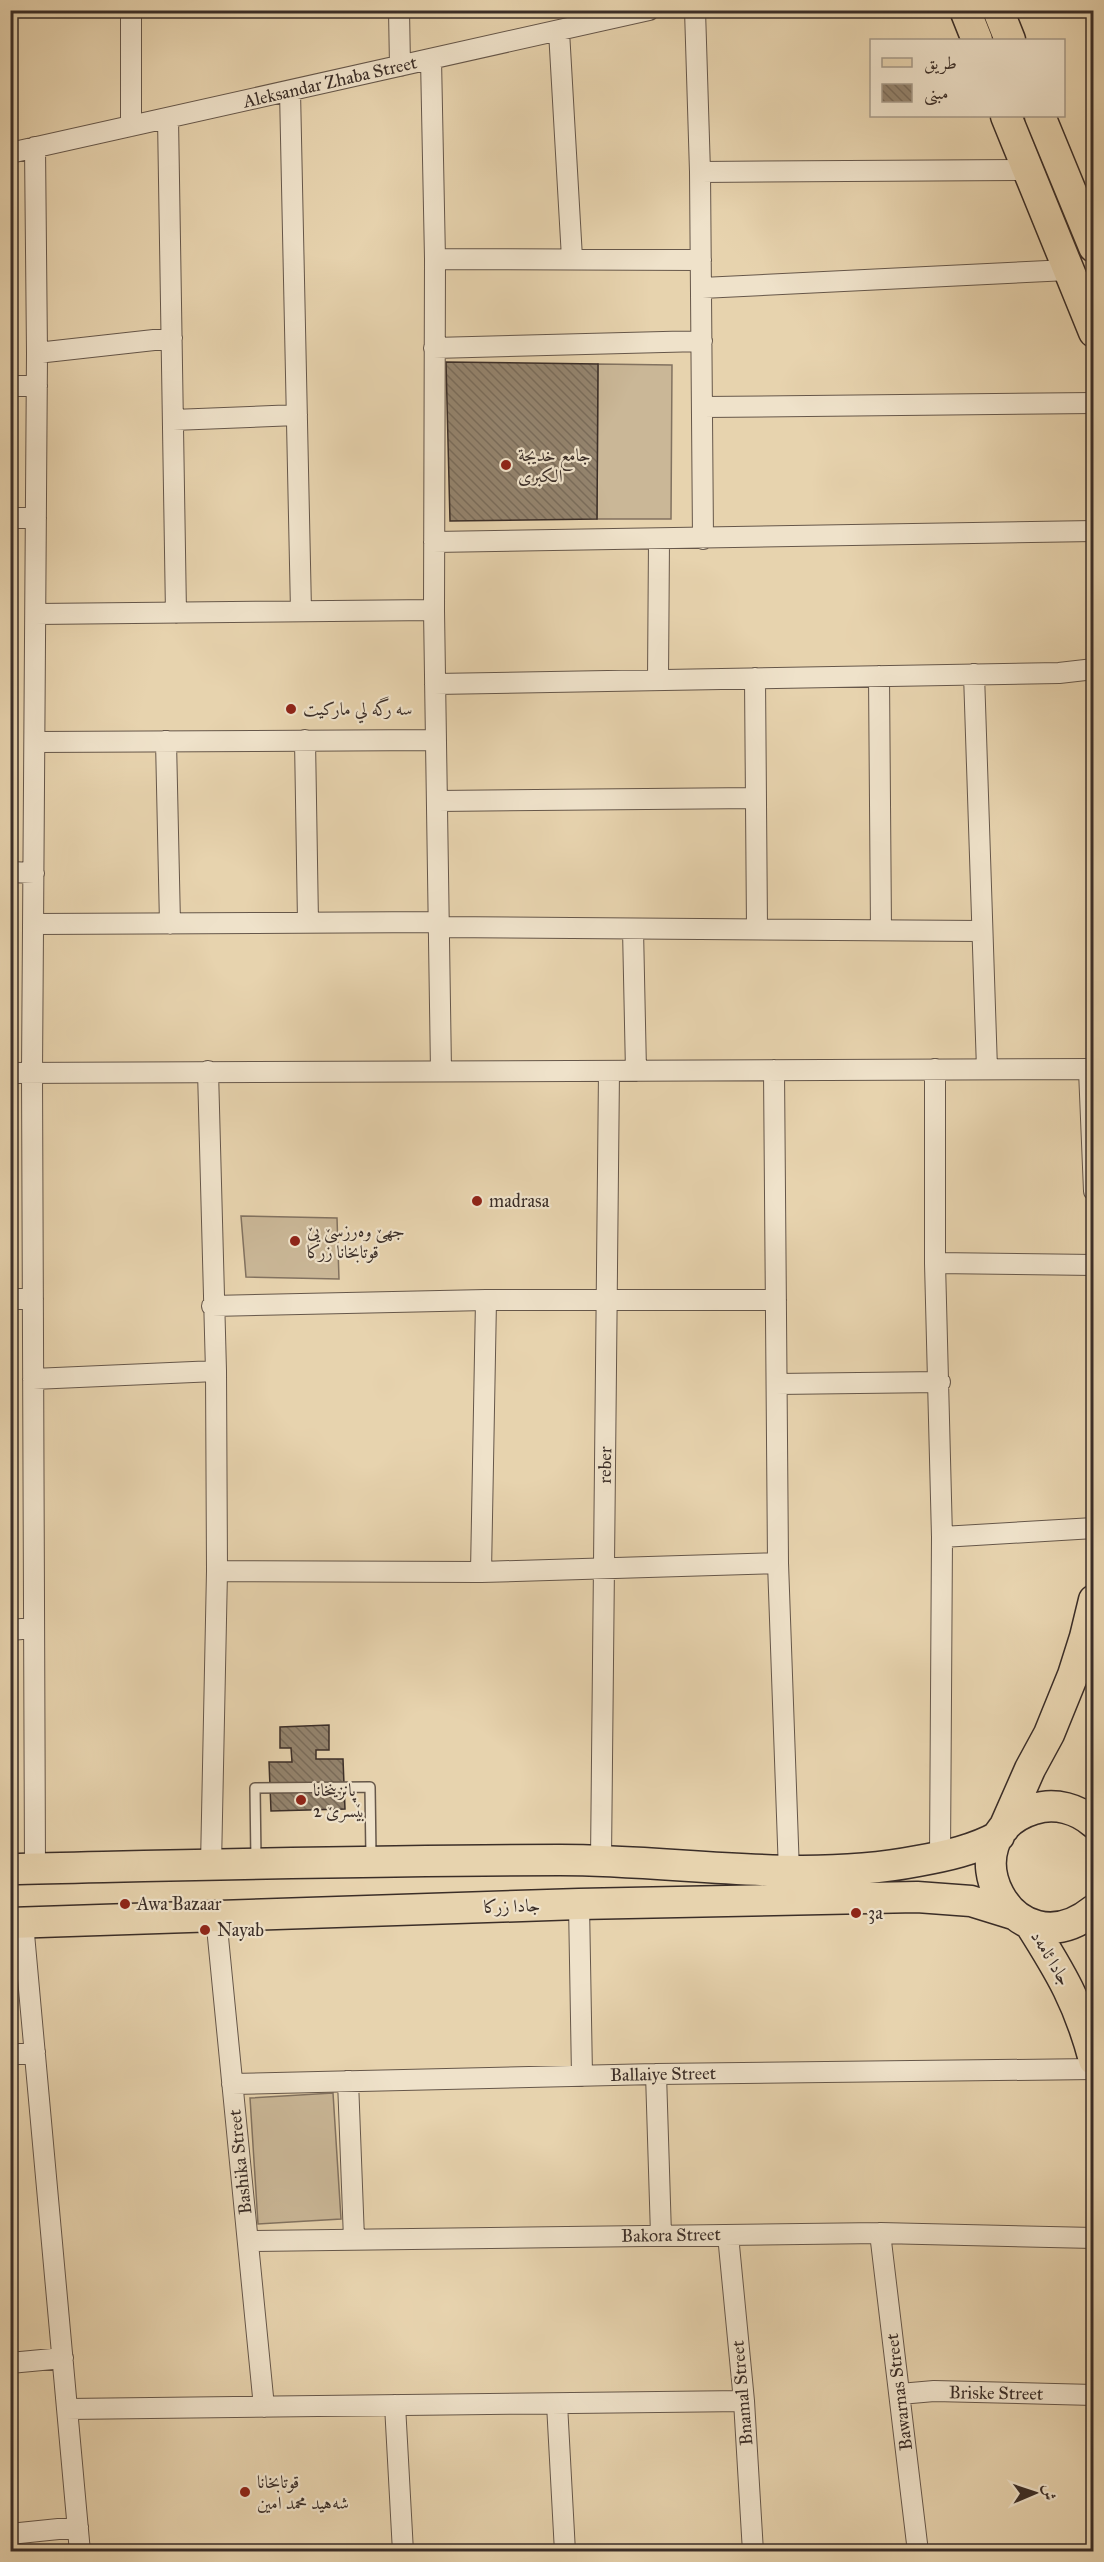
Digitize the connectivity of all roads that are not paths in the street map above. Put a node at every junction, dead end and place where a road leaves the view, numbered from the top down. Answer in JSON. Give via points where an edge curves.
{"nodes":[{"id":1,"x":131,"y":10,"type":"edge"},
{"id":2,"x":399,"y":10,"type":"edge"},
{"id":3,"x":649,"y":10,"type":"edge"},
{"id":4,"x":695,"y":10,"type":"edge"},
{"id":5,"x":998,"y":10,"type":"edge"},
{"id":6,"x":558,"y":31,"type":"junction"},
{"id":7,"x":1010,"y":39,"type":"edge"},
{"id":8,"x":431,"y":59,"type":"junction"},
{"id":9,"x":400,"y":66,"type":"junction"},
{"id":10,"x":290,"y":91,"type":"junction"},
{"id":11,"x":1006,"y":117,"type":"edge"},
{"id":12,"x":1040,"y":117,"type":"edge"},
{"id":13,"x":168,"y":118,"type":"junction"},
{"id":14,"x":131,"y":126,"type":"junction"},
{"id":15,"x":35,"y":147,"type":"junction"},
{"id":16,"x":10,"y":153,"type":"edge"},
{"id":17,"x":1028,"y":170,"type":"junction"},
{"id":18,"x":700,"y":172,"type":"junction"},
{"id":19,"x":1094,"y":248,"type":"edge"},
{"id":20,"x":572,"y":258,"type":"junction"},
{"id":21,"x":435,"y":259,"type":"junction"},
{"id":22,"x":701,"y":260,"type":"junction"},
{"id":23,"x":1068,"y":270,"type":"junction"},
{"id":24,"x":702,"y":288,"type":"junction"},
{"id":25,"x":1094,"y":332,"type":"edge"},
{"id":26,"x":172,"y":338,"type":"junction"},
{"id":27,"x":702,"y":342,"type":"junction"},
{"id":28,"x":434,"y":348,"type":"junction"},
{"id":29,"x":37,"y":353,"type":"junction"},
{"id":30,"x":10,"y":386,"type":"edge"},
{"id":31,"x":37,"y":386,"type":"junction"},
{"id":32,"x":1094,"y":403,"type":"edge"},
{"id":33,"x":703,"y":407,"type":"junction"},
{"id":34,"x":297,"y":415,"type":"junction"},
{"id":35,"x":173,"y":420,"type":"junction"},
{"id":36,"x":10,"y":518,"type":"edge"},
{"id":37,"x":36,"y":518,"type":"junction"},
{"id":38,"x":1094,"y":531,"type":"edge"},
{"id":39,"x":703,"y":539,"type":"junction"},
{"id":40,"x":659,"y":540,"type":"junction"},
{"id":41,"x":434,"y":542,"type":"junction"},
{"id":42,"x":434,"y":610,"type":"junction"},
{"id":43,"x":302,"y":611,"type":"junction"},
{"id":44,"x":176,"y":613,"type":"junction"},
{"id":45,"x":36,"y":614,"type":"junction"},
{"id":46,"x":1094,"y":669,"type":"edge"},
{"id":47,"x":974,"y":674,"type":"junction"},
{"id":48,"x":879,"y":676,"type":"junction"},
{"id":49,"x":755,"y":678,"type":"junction"},
{"id":50,"x":658,"y":680,"type":"junction"},
{"id":51,"x":435,"y":684,"type":"junction"},
{"id":52,"x":304,"y":740,"type":"junction"},
{"id":53,"x":436,"y":740,"type":"junction"},
{"id":54,"x":166,"y":741,"type":"junction"},
{"id":55,"x":35,"y":742,"type":"junction"},
{"id":56,"x":756,"y":798,"type":"junction"},
{"id":57,"x":437,"y":801,"type":"junction"},
{"id":58,"x":10,"y":872,"type":"edge"},
{"id":59,"x":34,"y":873,"type":"junction"},
{"id":60,"x":308,"y":922,"type":"junction"},
{"id":61,"x":34,"y":924,"type":"junction"},
{"id":62,"x":170,"y":924,"type":"junction"},
{"id":63,"x":439,"y":925,"type":"junction"},
{"id":64,"x":633,"y":929,"type":"junction"},
{"id":65,"x":757,"y":929,"type":"junction"},
{"id":66,"x":881,"y":930,"type":"junction"},
{"id":67,"x":982,"y":931,"type":"junction"},
{"id":68,"x":935,"y":1069,"type":"junction"},
{"id":69,"x":774,"y":1070,"type":"junction"},
{"id":70,"x":987,"y":1070,"type":"junction"},
{"id":71,"x":1091,"y":1070,"type":"edge"},
{"id":72,"x":208,"y":1071,"type":"junction"},
{"id":73,"x":441,"y":1071,"type":"junction"},
{"id":74,"x":609,"y":1071,"type":"junction"},
{"id":75,"x":636,"y":1071,"type":"junction"},
{"id":76,"x":32,"y":1072,"type":"junction"},
{"id":77,"x":10,"y":1073,"type":"edge"},
{"id":78,"x":1094,"y":1191,"type":"edge"},
{"id":79,"x":935,"y":1263,"type":"junction"},
{"id":80,"x":1094,"y":1265,"type":"edge"},
{"id":81,"x":10,"y":1299,"type":"edge"},
{"id":82,"x":33,"y":1299,"type":"junction"},
{"id":83,"x":607,"y":1299,"type":"junction"},
{"id":84,"x":486,"y":1300,"type":"junction"},
{"id":85,"x":776,"y":1300,"type":"junction"},
{"id":86,"x":212,"y":1306,"type":"junction"},
{"id":87,"x":216,"y":1371,"type":"junction"},
{"id":88,"x":33,"y":1379,"type":"junction"},
{"id":89,"x":940,"y":1382,"type":"junction"},
{"id":90,"x":777,"y":1384,"type":"junction"},
{"id":91,"x":1094,"y":1528,"type":"edge"},
{"id":92,"x":942,"y":1537,"type":"junction"},
{"id":93,"x":778,"y":1563,"type":"junction"},
{"id":94,"x":603,"y":1568,"type":"junction"},
{"id":95,"x":217,"y":1571,"type":"junction"},
{"id":96,"x":481,"y":1572,"type":"junction"},
{"id":97,"x":1094,"y":1600,"type":"edge"},
{"id":98,"x":34,"y":1628,"type":"junction"},
{"id":99,"x":10,"y":1630,"type":"edge"},
{"id":100,"x":1094,"y":1823,"type":"edge"},
{"id":101,"x":1001,"y":1832,"type":"junction"},
{"id":102,"x":940,"y":1857,"type":"junction"},
{"id":103,"x":460,"y":1860,"type":"junction"},
{"id":104,"x":601,"y":1860,"type":"junction"},
{"id":105,"x":371,"y":1862,"type":"junction"},
{"id":106,"x":256,"y":1864,"type":"junction"},
{"id":107,"x":211,"y":1865,"type":"junction"},
{"id":108,"x":23,"y":1868,"type":"edge"},
{"id":109,"x":789,"y":1872,"type":"junction"},
{"id":110,"x":579,"y":1904,"type":"junction"},
{"id":111,"x":462,"y":1908,"type":"junction"},
{"id":112,"x":1094,"y":1910,"type":"edge"},
{"id":113,"x":216,"y":1917,"type":"junction"},
{"id":114,"x":1021,"y":1919,"type":"junction"},
{"id":115,"x":17,"y":1923,"type":"edge"},
{"id":116,"x":35,"y":2052,"type":"junction"},
{"id":117,"x":10,"y":2055,"type":"edge"},
{"id":118,"x":1094,"y":2060,"type":"edge"},
{"id":119,"x":1094,"y":2069,"type":"edge"},
{"id":120,"x":656,"y":2074,"type":"junction"},
{"id":121,"x":582,"y":2076,"type":"junction"},
{"id":122,"x":348,"y":2081,"type":"junction"},
{"id":123,"x":232,"y":2084,"type":"junction"},
{"id":124,"x":880,"y":2233,"type":"junction"},
{"id":125,"x":661,"y":2235,"type":"junction"},
{"id":126,"x":728,"y":2235,"type":"junction"},
{"id":127,"x":1094,"y":2238,"type":"edge"},
{"id":128,"x":354,"y":2239,"type":"junction"},
{"id":129,"x":248,"y":2241,"type":"junction"},
{"id":130,"x":63,"y":2358,"type":"junction"},
{"id":131,"x":10,"y":2363,"type":"edge"},
{"id":132,"x":900,"y":2394,"type":"junction"},
{"id":133,"x":1094,"y":2395,"type":"edge"},
{"id":134,"x":744,"y":2402,"type":"junction"},
{"id":135,"x":556,"y":2404,"type":"junction"},
{"id":136,"x":395,"y":2405,"type":"junction"},
{"id":137,"x":264,"y":2407,"type":"junction"},
{"id":138,"x":67,"y":2409,"type":"junction"},
{"id":139,"x":78,"y":2527,"type":"junction"},
{"id":140,"x":10,"y":2534,"type":"edge"},
{"id":141,"x":80,"y":2552,"type":"edge"},
{"id":142,"x":403,"y":2552,"type":"edge"},
{"id":143,"x":565,"y":2552,"type":"edge"},
{"id":144,"x":753,"y":2552,"type":"edge"},
{"id":145,"x":918,"y":2552,"type":"edge"}],
"edges":[{"from":1,"to":14,"type":"street"},
{"from":2,"to":9,"type":"street"},
{"from":3,"to":6,"type":"street","name":"Aleksandar Zhaba Street"},
{"from":4,"to":18,"type":"street"},
{"from":5,"to":7,"type":"main road"},
{"from":6,"to":8,"type":"street","name":"Aleksandar Zhaba Street"},
{"from":6,"to":20,"type":"street"},
{"from":8,"to":9,"type":"street","name":"Aleksandar Zhaba Street"},
{"from":8,"to":21,"type":"street"},
{"from":9,"to":10,"type":"street","name":"Aleksandar Zhaba Street"},
{"from":10,"to":13,"type":"street","name":"Aleksandar Zhaba Street"},
{"from":10,"to":34,"type":"street"},
{"from":11,"to":17,"type":"main road"},
{"from":12,"to":19,"type":"main road"},
{"from":13,"to":14,"type":"street","name":"Aleksandar Zhaba Street"},
{"from":13,"to":26,"type":"street"},
{"from":14,"to":15,"type":"street","name":"Aleksandar Zhaba Street"},
{"from":15,"to":16,"type":"street","name":"Aleksandar Zhaba Street"},
{"from":15,"to":29,"type":"street"},
{"from":17,"to":18,"type":"street"},
{"from":17,"to":23,"type":"main road"},
{"from":18,"to":22,"type":"street"},
{"from":20,"to":21,"type":"street"},
{"from":20,"to":22,"type":"street"},
{"from":21,"to":28,"type":"street"},
{"from":22,"to":24,"type":"street"},
{"from":23,"to":24,"type":"street"},
{"from":23,"to":25,"type":"main road"},
{"from":24,"to":27,"type":"street"},
{"from":26,"to":29,"type":"street"},
{"from":26,"to":35,"type":"street"},
{"from":27,"to":28,"type":"street"},
{"from":27,"to":33,"type":"street"},
{"from":28,"to":41,"type":"street"},
{"from":29,"to":31,"type":"street"},
{"from":30,"to":31,"type":"street"},
{"from":31,"to":37,"type":"street"},
{"from":32,"to":33,"type":"street"},
{"from":33,"to":39,"type":"street"},
{"from":34,"to":35,"type":"street"},
{"from":34,"to":43,"type":"street"},
{"from":35,"to":44,"type":"street"},
{"from":36,"to":37,"type":"street"},
{"from":37,"to":45,"type":"street"},
{"from":38,"to":39,"type":"street"},
{"from":39,"to":40,"type":"street"},
{"from":40,"to":41,"type":"street"},
{"from":40,"to":50,"type":"street"},
{"from":41,"to":42,"type":"street"},
{"from":42,"to":43,"type":"street"},
{"from":42,"to":51,"type":"street"},
{"from":43,"to":44,"type":"street"},
{"from":44,"to":45,"type":"street"},
{"from":45,"to":55,"type":"street"},
{"from":46,"to":47,"type":"street"},
{"from":47,"to":48,"type":"street"},
{"from":47,"to":67,"type":"street"},
{"from":48,"to":49,"type":"street"},
{"from":48,"to":66,"type":"street"},
{"from":49,"to":50,"type":"street"},
{"from":49,"to":56,"type":"street"},
{"from":50,"to":51,"type":"street"},
{"from":51,"to":53,"type":"street"},
{"from":52,"to":53,"type":"street"},
{"from":52,"to":54,"type":"street"},
{"from":52,"to":60,"type":"street"},
{"from":53,"to":57,"type":"street"},
{"from":54,"to":55,"type":"street"},
{"from":54,"to":62,"type":"street"},
{"from":55,"to":59,"type":"street"},
{"from":56,"to":57,"type":"street"},
{"from":56,"to":65,"type":"street"},
{"from":57,"to":63,"type":"street"},
{"from":58,"to":59,"type":"street"},
{"from":59,"to":61,"type":"street"},
{"from":60,"to":62,"type":"street"},
{"from":60,"to":63,"type":"street"},
{"from":61,"to":62,"type":"street"},
{"from":61,"to":76,"type":"street"},
{"from":63,"to":64,"type":"street"},
{"from":63,"to":73,"type":"street"},
{"from":64,"to":65,"type":"street"},
{"from":64,"to":75,"type":"street"},
{"from":65,"to":66,"type":"street"},
{"from":66,"to":67,"type":"street"},
{"from":67,"to":70,"type":"street"},
{"from":68,"to":69,"type":"street"},
{"from":68,"to":70,"type":"street"},
{"from":68,"to":79,"type":"street"},
{"from":69,"to":75,"type":"street"},
{"from":69,"to":85,"type":"street"},
{"from":70,"to":71,"type":"street"},
{"from":71,"to":78,"type":"street"},
{"from":72,"to":73,"type":"street"},
{"from":72,"to":76,"type":"street"},
{"from":72,"to":86,"type":"street"},
{"from":73,"to":74,"type":"street"},
{"from":74,"to":75,"type":"street"},
{"from":74,"to":83,"type":"street","name":"reber"},
{"from":76,"to":77,"type":"street"},
{"from":76,"to":82,"type":"street"},
{"from":79,"to":80,"type":"street"},
{"from":79,"to":89,"type":"street"},
{"from":81,"to":82,"type":"street"},
{"from":82,"to":88,"type":"street"},
{"from":83,"to":84,"type":"street"},
{"from":83,"to":85,"type":"street"},
{"from":83,"to":94,"type":"street","name":"reber"},
{"from":84,"to":86,"type":"street"},
{"from":84,"to":96,"type":"street"},
{"from":85,"to":90,"type":"street"},
{"from":86,"to":87,"type":"street"},
{"from":87,"to":88,"type":"street"},
{"from":87,"to":95,"type":"street"},
{"from":88,"to":98,"type":"street"},
{"from":89,"to":90,"type":"street"},
{"from":89,"to":92,"type":"street"},
{"from":90,"to":93,"type":"street"},
{"from":91,"to":92,"type":"street"},
{"from":92,"to":102,"type":"street"},
{"from":93,"to":94,"type":"street"},
{"from":93,"to":109,"type":"street"},
{"from":94,"to":96,"type":"street"},
{"from":94,"to":104,"type":"street","name":"reber"},
{"from":95,"to":96,"type":"street"},
{"from":95,"to":107,"type":"street"},
{"from":97,"to":101,"type":"main road","name":"جادا ئامەد","via":[[1069,1685]]},
{"from":98,"to":99,"type":"street"},
{"from":98,"to":108,"type":"street"},
{"from":100,"to":101,"type":"main road","via":[[1081,1814],[1054,1806],[1026,1811]]},
{"from":101,"to":102,"type":"main road","via":[[981,1846]]},
{"from":101,"to":114,"type":"main road","name":"جادا ئامەد","via":[[992,1856],[992,1878],[1003,1904]]},
{"from":102,"to":109,"type":"main road","via":[[872,1870]]},
{"from":103,"to":104,"type":"main road"},
{"from":103,"to":105,"type":"main road"},
{"from":103,"to":111,"type":"main road"},
{"from":104,"to":109,"type":"main road"},
{"from":105,"to":106,"type":"main road"},
{"from":105,"to":106,"type":"lane","via":[[370,1787],[255,1788]]},
{"from":106,"to":107,"type":"main road"},
{"from":107,"to":108,"type":"main road"},
{"from":110,"to":111,"type":"main road","name":"جادا زرکا"},
{"from":110,"to":114,"type":"main road","name":"جادا زرکا","via":[[917,1897],[971,1902]]},
{"from":110,"to":121,"type":"street"},
{"from":111,"to":113,"type":"main road","name":"جادا زرکا"},
{"from":112,"to":114,"type":"main road","name":"جادا زرکا","via":[[1066,1926],[1049,1928]]},
{"from":113,"to":115,"type":"main road","name":"جادا زرکا"},
{"from":113,"to":123,"type":"street","name":"Bashika Street"},
{"from":114,"to":118,"type":"main road","name":"جادا ئامەد","via":[[1074,1997]]},
{"from":115,"to":116,"type":"street"},
{"from":116,"to":117,"type":"street"},
{"from":116,"to":130,"type":"street"},
{"from":119,"to":120,"type":"street","name":"Ballaiye Street"},
{"from":120,"to":121,"type":"street","name":"Ballaiye Street"},
{"from":120,"to":125,"type":"street"},
{"from":121,"to":122,"type":"street","name":"Ballaiye Street"},
{"from":122,"to":123,"type":"street","name":"Ballaiye Street"},
{"from":122,"to":128,"type":"street"},
{"from":123,"to":129,"type":"street","name":"Bashika Street"},
{"from":124,"to":126,"type":"street","name":"Bakora Street"},
{"from":124,"to":127,"type":"street","name":"Bakora Street"},
{"from":124,"to":132,"type":"street","name":"Bawarnas Street"},
{"from":125,"to":126,"type":"street","name":"Bakora Street"},
{"from":125,"to":128,"type":"street","name":"Bakora Street"},
{"from":126,"to":134,"type":"street","name":"Bnamal Street"},
{"from":128,"to":129,"type":"street","name":"Bakora Street"},
{"from":129,"to":137,"type":"street","name":"Bashika Street"},
{"from":130,"to":131,"type":"street"},
{"from":130,"to":138,"type":"street"},
{"from":132,"to":133,"type":"street","name":"Briske Street","via":[[934,2391]]},
{"from":132,"to":145,"type":"street","name":"Bawarnas Street"},
{"from":134,"to":135,"type":"street"},
{"from":134,"to":144,"type":"street","name":"Bnamal Street"},
{"from":135,"to":136,"type":"street"},
{"from":135,"to":143,"type":"street"},
{"from":136,"to":137,"type":"street"},
{"from":136,"to":142,"type":"street"},
{"from":137,"to":138,"type":"street"},
{"from":138,"to":139,"type":"street"},
{"from":139,"to":140,"type":"street"},
{"from":139,"to":141,"type":"street"}]}
